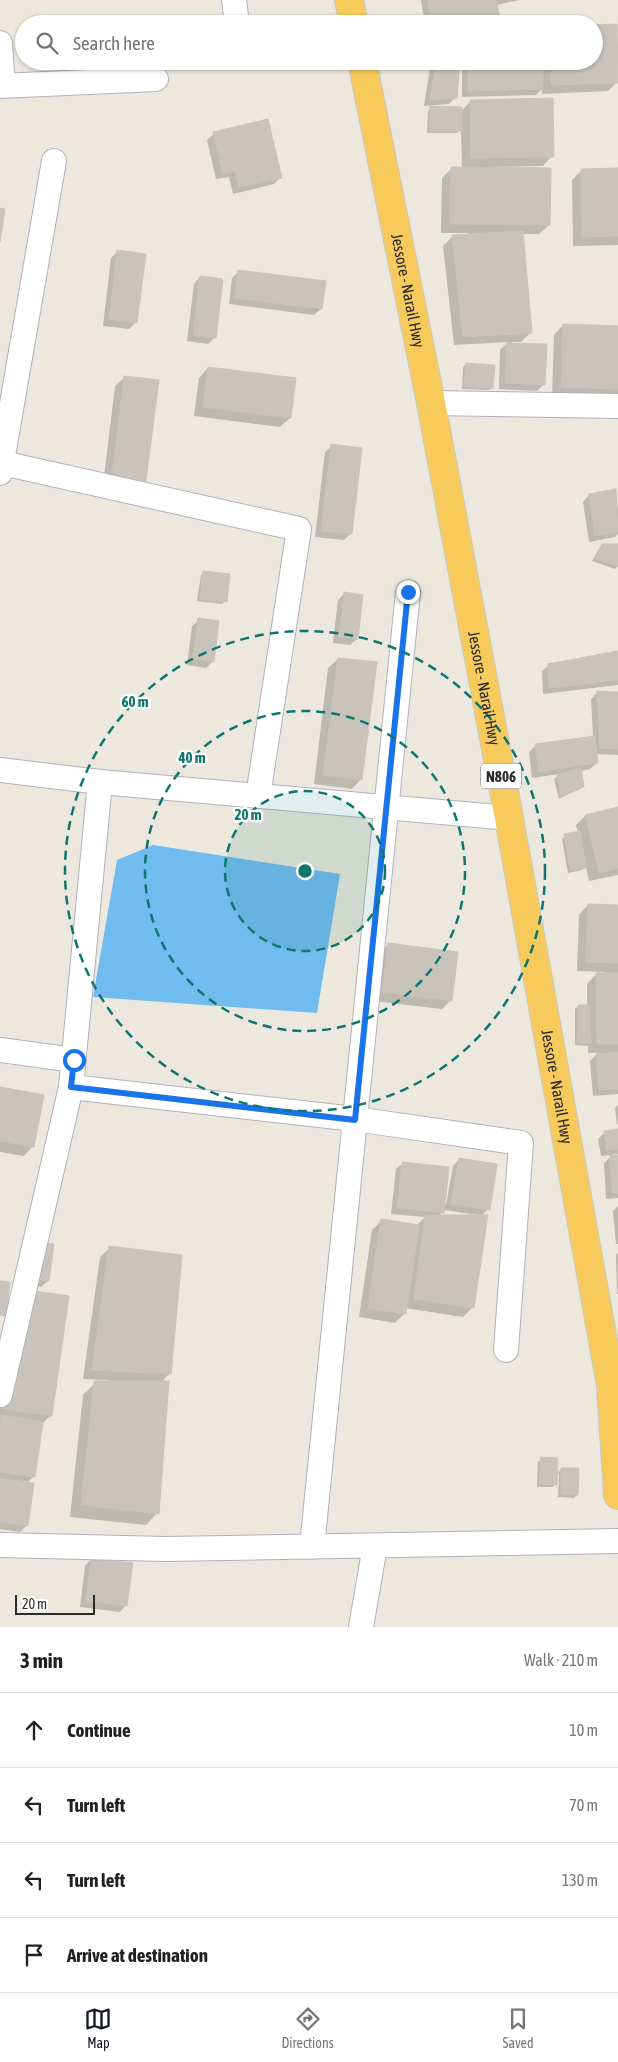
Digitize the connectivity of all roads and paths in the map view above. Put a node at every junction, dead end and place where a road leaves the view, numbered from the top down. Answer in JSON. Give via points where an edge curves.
{"nodes":[{"id":1,"x":234,"y":0,"type":"edge"},
{"id":2,"x":349,"y":0,"type":"edge"},
{"id":3,"x":236,"y":15,"type":"edge"},
{"id":4,"x":352,"y":15,"type":"edge"},
{"id":5,"x":0,"y":43,"type":"edge"},
{"id":6,"x":364,"y":70,"type":"edge"},
{"id":7,"x":156,"y":79,"type":"dead end"},
{"id":8,"x":2,"y":86,"type":"edge"},
{"id":9,"x":54,"y":161,"type":"dead end"},
{"id":10,"x":431,"y":403,"type":"junction"},
{"id":11,"x":618,"y":406,"type":"edge"},
{"id":12,"x":1,"y":468,"type":"edge"},
{"id":13,"x":408,"y":592,"type":"dead end"},
{"id":14,"x":0,"y":770,"type":"edge"},
{"id":15,"x":100,"y":782,"type":"junction"},
{"id":16,"x":258,"y":796,"type":"junction"},
{"id":17,"x":387,"y":807,"type":"junction"},
{"id":18,"x":509,"y":818,"type":"junction"},
{"id":19,"x":0,"y":1050,"type":"edge"},
{"id":20,"x":74,"y":1060,"type":"junction"},
{"id":21,"x":71,"y":1087,"type":"junction"},
{"id":22,"x":355,"y":1120,"type":"junction"},
{"id":23,"x":506,"y":1350,"type":"dead end"},
{"id":24,"x":614,"y":1385,"type":"edge"},
{"id":25,"x":0,"y":1395,"type":"edge"},
{"id":26,"x":618,"y":1495,"type":"edge"},
{"id":27,"x":618,"y":1541,"type":"edge"},
{"id":28,"x":0,"y":1545,"type":"edge"},
{"id":29,"x":375,"y":1546,"type":"junction"},
{"id":30,"x":312,"y":1547,"type":"junction"},
{"id":31,"x":362,"y":1627,"type":"edge"}],
"edges":[{"from":1,"to":3,"type":"street"},
{"from":2,"to":4,"type":"highway"},
{"from":5,"to":8,"type":"street"},
{"from":6,"to":10,"type":"highway","name":"Jessore - Narail Hwy","number":"N806"},
{"from":7,"to":8,"type":"street"},
{"from":9,"to":12,"type":"street"},
{"from":10,"to":11,"type":"street"},
{"from":10,"to":18,"type":"highway","name":"Jessore - Narail Hwy","number":"N806"},
{"from":12,"to":16,"type":"street","via":[[299,529]]},
{"from":13,"to":17,"type":"street"},
{"from":14,"to":15,"type":"street"},
{"from":15,"to":16,"type":"street"},
{"from":15,"to":20,"type":"street"},
{"from":16,"to":17,"type":"street"},
{"from":17,"to":18,"type":"street"},
{"from":17,"to":22,"type":"street"},
{"from":18,"to":24,"type":"highway","name":"Jessore - Narail Hwy","number":"N806"},
{"from":19,"to":20,"type":"street"},
{"from":20,"to":21,"type":"street"},
{"from":21,"to":22,"type":"street"},
{"from":21,"to":25,"type":"street"},
{"from":22,"to":23,"type":"street","via":[[521,1143]]},
{"from":22,"to":30,"type":"street"},
{"from":24,"to":26,"type":"highway","name":"Jessore - Narail Hwy","number":"N806"},
{"from":27,"to":29,"type":"street"},
{"from":28,"to":30,"type":"street","via":[[165,1549]]},
{"from":29,"to":30,"type":"street"},
{"from":29,"to":31,"type":"street"}]}
